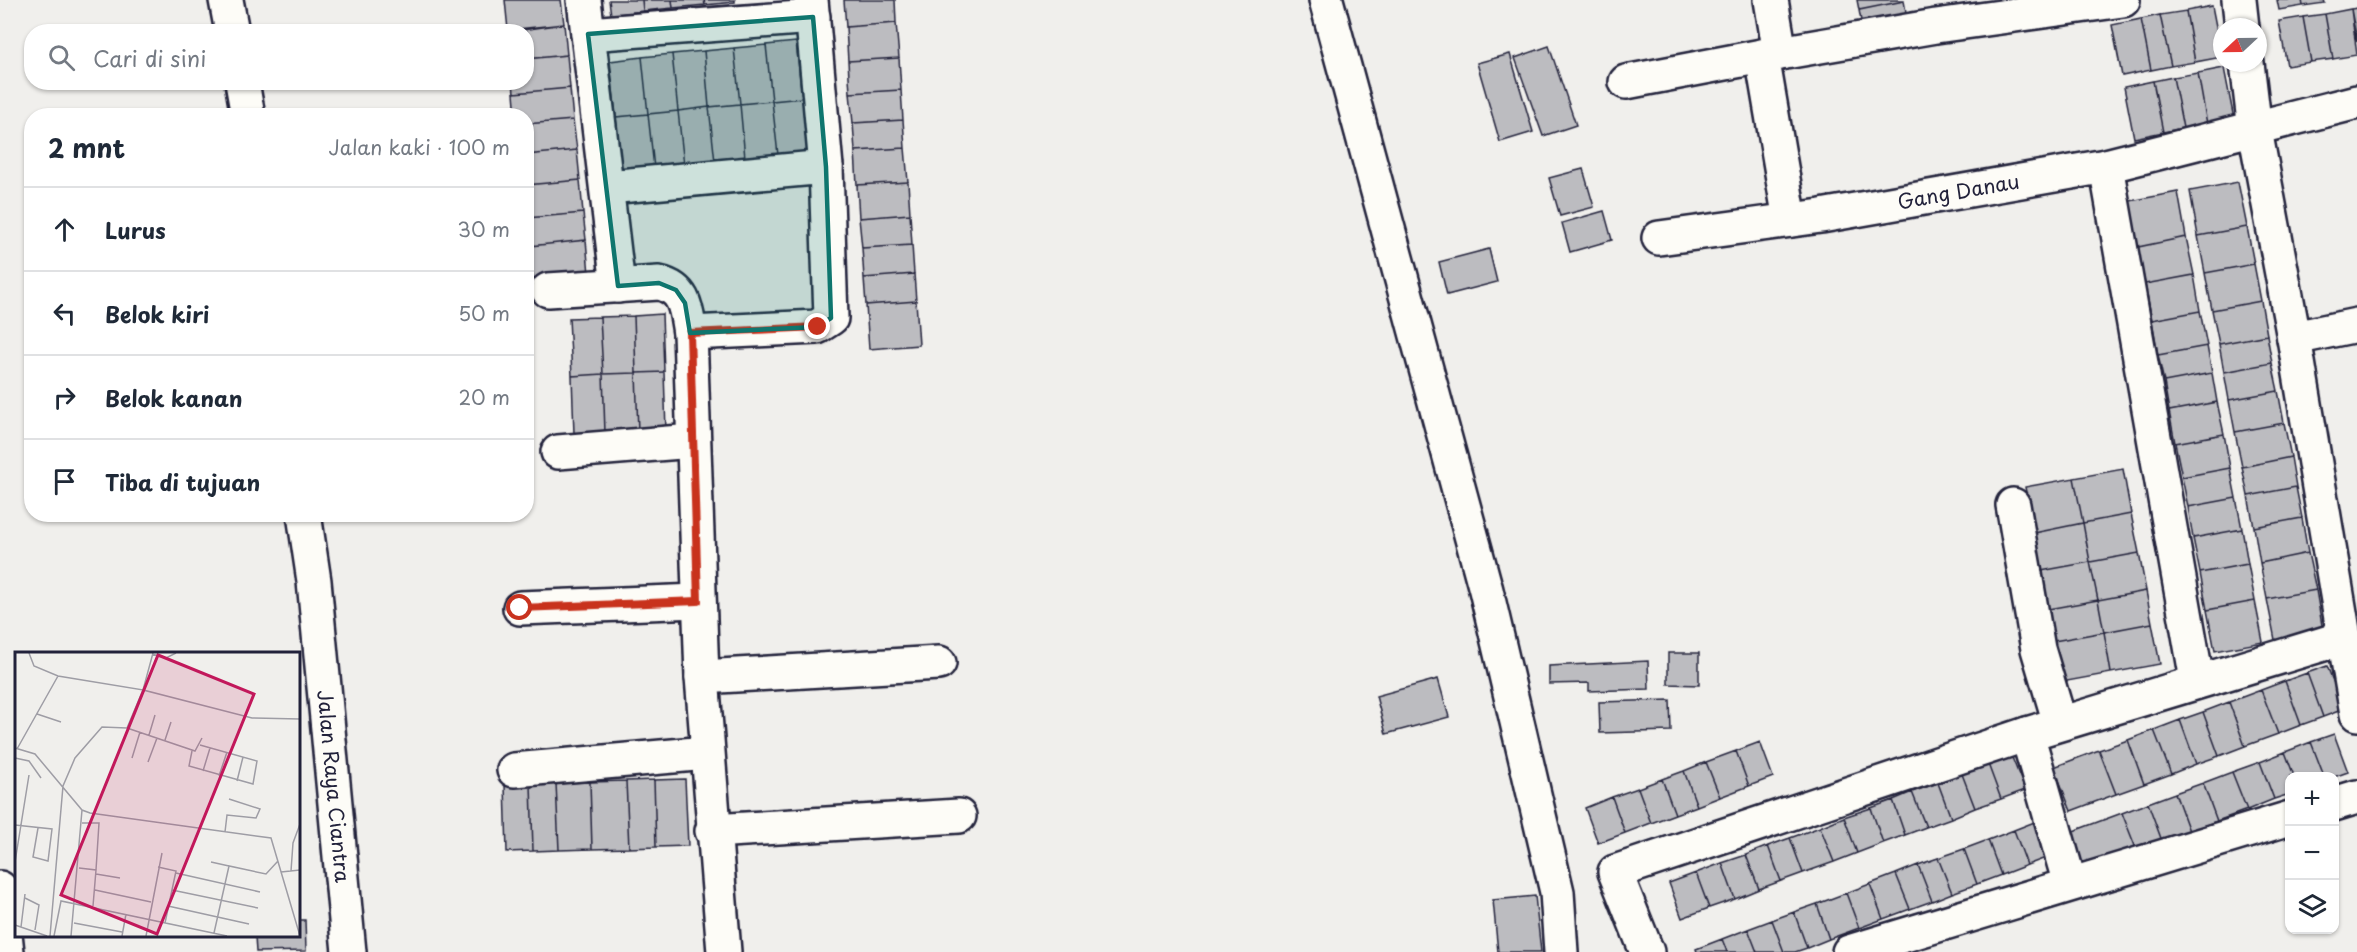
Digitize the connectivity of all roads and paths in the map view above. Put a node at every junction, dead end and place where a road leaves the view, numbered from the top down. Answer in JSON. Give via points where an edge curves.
{"nodes":[{"id":1,"x":225,"y":0,"type":"edge"},
{"id":2,"x":584,"y":0,"type":"edge"},
{"id":3,"x":1326,"y":0,"type":"edge"},
{"id":4,"x":1771,"y":0,"type":"edge"},
{"id":5,"x":2123,"y":0,"type":"edge"},
{"id":6,"x":2239,"y":0,"type":"edge"},
{"id":7,"x":2080,"y":4,"type":"edge"},
{"id":8,"x":812,"y":9,"type":"edge"},
{"id":9,"x":1934,"y":13,"type":"edge"},
{"id":10,"x":2241,"y":18,"type":"edge"},
{"id":11,"x":230,"y":24,"type":"edge"},
{"id":12,"x":588,"y":34,"type":"junction"},
{"id":13,"x":1771,"y":55,"type":"junction"},
{"id":14,"x":2248,"y":72,"type":"edge"},
{"id":15,"x":1626,"y":82,"type":"dead end"},
{"id":16,"x":243,"y":90,"type":"edge"},
{"id":17,"x":2357,"y":102,"type":"edge"},
{"id":18,"x":247,"y":108,"type":"edge"},
{"id":19,"x":2255,"y":130,"type":"junction"},
{"id":20,"x":2106,"y":166,"type":"junction"},
{"id":21,"x":826,"y":167,"type":"junction"},
{"id":22,"x":608,"y":187,"type":"junction"},
{"id":23,"x":1790,"y":220,"type":"junction"},
{"id":24,"x":1659,"y":238,"type":"dead end"},
{"id":25,"x":618,"y":286,"type":"junction"},
{"id":26,"x":548,"y":290,"type":"dead end"},
{"id":27,"x":2357,"y":325,"type":"edge"},
{"id":28,"x":690,"y":333,"type":"junction"},
{"id":29,"x":2294,"y":338,"type":"junction"},
{"id":30,"x":693,"y":441,"type":"junction"},
{"id":31,"x":558,"y":452,"type":"dead end"},
{"id":32,"x":2013,"y":505,"type":"dead end"},
{"id":33,"x":305,"y":522,"type":"edge"},
{"id":34,"x":698,"y":601,"type":"junction"},
{"id":35,"x":520,"y":608,"type":"dead end"},
{"id":36,"x":2343,"y":638,"type":"junction"},
{"id":37,"x":939,"y":663,"type":"dead end"},
{"id":38,"x":702,"y":677,"type":"junction"},
{"id":39,"x":2197,"y":680,"type":"junction"},
{"id":40,"x":2357,"y":714,"type":"edge"},
{"id":41,"x":2060,"y":723,"type":"junction"},
{"id":42,"x":2027,"y":734,"type":"junction"},
{"id":43,"x":707,"y":753,"type":"junction"},
{"id":44,"x":514,"y":770,"type":"dead end"},
{"id":45,"x":2357,"y":798,"type":"edge"},
{"id":46,"x":2339,"y":803,"type":"edge"},
{"id":47,"x":959,"y":816,"type":"dead end"},
{"id":48,"x":2285,"y":819,"type":"edge"},
{"id":49,"x":712,"y":831,"type":"junction"},
{"id":50,"x":2070,"y":884,"type":"junction"},
{"id":51,"x":0,"y":888,"type":"edge"},
{"id":52,"x":8,"y":952,"type":"edge"},
{"id":53,"x":349,"y":952,"type":"edge"},
{"id":54,"x":724,"y":952,"type":"edge"},
{"id":55,"x":1561,"y":952,"type":"edge"},
{"id":56,"x":1647,"y":952,"type":"edge"},
{"id":57,"x":1849,"y":952,"type":"edge"}],
"edges":[{"from":1,"to":11,"type":"street"},
{"from":2,"to":12,"type":"street"},
{"from":3,"to":55,"type":"street","via":[[1486,590],[1557,891]]},
{"from":4,"to":13,"type":"street"},
{"from":5,"to":7,"type":"street"},
{"from":6,"to":10,"type":"street"},
{"from":7,"to":9,"type":"street"},
{"from":8,"to":12,"type":"street"},
{"from":8,"to":21,"type":"street"},
{"from":9,"to":13,"type":"street"},
{"from":12,"to":22,"type":"street"},
{"from":13,"to":15,"type":"street"},
{"from":13,"to":23,"type":"street"},
{"from":14,"to":19,"type":"street"},
{"from":16,"to":18,"type":"street"},
{"from":17,"to":19,"type":"street","name":"Gang Danau"},
{"from":19,"to":20,"type":"street","name":"Gang Danau"},
{"from":19,"to":29,"type":"street"},
{"from":20,"to":23,"type":"street","name":"Gang Danau"},
{"from":20,"to":39,"type":"street"},
{"from":21,"to":22,"type":"street"},
{"from":21,"to":28,"type":"street","via":[[832,309],[827,322],[818,327]]},
{"from":22,"to":25,"type":"street"},
{"from":23,"to":24,"type":"street","name":"Gang Danau"},
{"from":25,"to":26,"type":"street"},
{"from":25,"to":28,"type":"street","via":[[659,283],[676,290],[685,303]]},
{"from":27,"to":29,"type":"street"},
{"from":28,"to":30,"type":"street"},
{"from":29,"to":36,"type":"street"},
{"from":30,"to":31,"type":"street"},
{"from":30,"to":34,"type":"street"},
{"from":32,"to":41,"type":"street","via":[[2038,649]]},
{"from":33,"to":53,"type":"street","name":"Jalan Raya Ciantra"},
{"from":34,"to":35,"type":"street"},
{"from":34,"to":38,"type":"street"},
{"from":36,"to":39,"type":"street"},
{"from":36,"to":40,"type":"street"},
{"from":37,"to":38,"type":"street"},
{"from":38,"to":43,"type":"street"},
{"from":39,"to":41,"type":"street"},
{"from":41,"to":42,"type":"street"},
{"from":42,"to":50,"type":"street"},
{"from":42,"to":56,"type":"street","via":[[1615,872]]},
{"from":43,"to":44,"type":"street"},
{"from":43,"to":49,"type":"street"},
{"from":45,"to":46,"type":"street"},
{"from":47,"to":49,"type":"street"},
{"from":48,"to":50,"type":"street"},
{"from":49,"to":54,"type":"street"},
{"from":50,"to":57,"type":"street"},
{"from":51,"to":52,"type":"street"}]}
